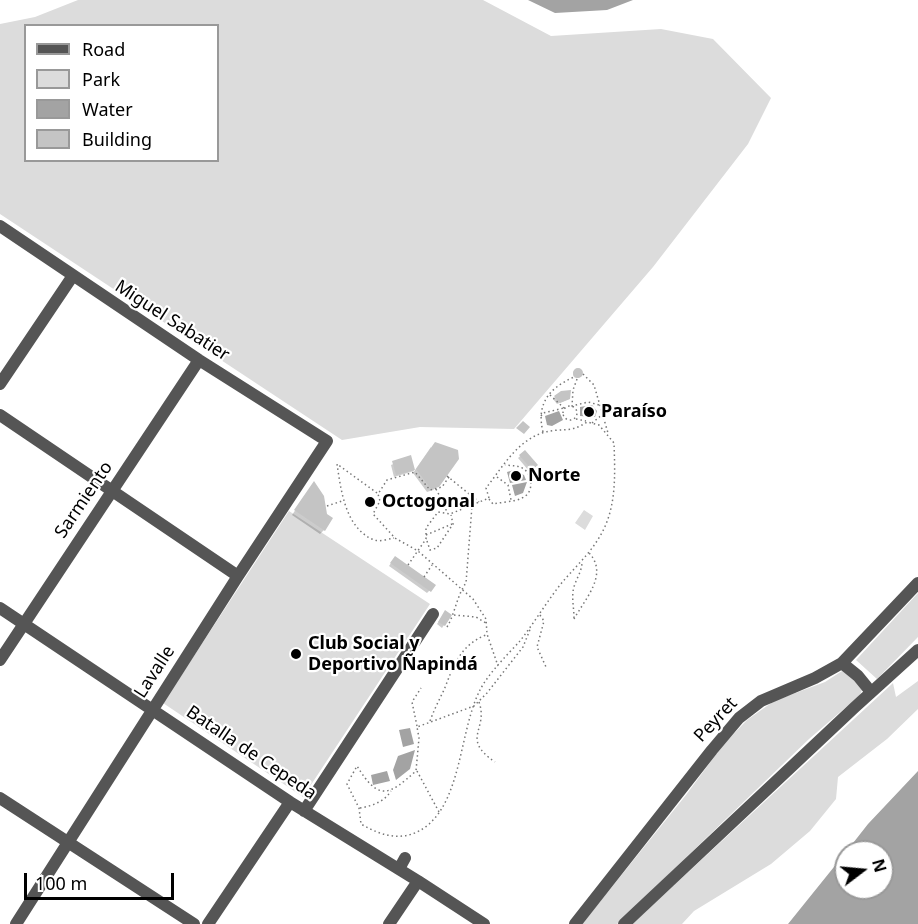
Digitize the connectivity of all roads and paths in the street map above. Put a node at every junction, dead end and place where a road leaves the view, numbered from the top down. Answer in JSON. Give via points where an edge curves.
{"nodes":[{"id":1,"x":0,"y":226,"type":"edge"},
{"id":2,"x":72,"y":277,"type":"junction"},
{"id":3,"x":199,"y":360,"type":"junction"},
{"id":4,"x":584,"y":374,"type":"dead end"},
{"id":5,"x":0,"y":384,"type":"edge"},
{"id":6,"x":555,"y":388,"type":"junction"},
{"id":7,"x":559,"y":392,"type":"dead end"},
{"id":8,"x":549,"y":394,"type":"junction"},
{"id":9,"x":600,"y":405,"type":"junction"},
{"id":10,"x":572,"y":406,"type":"junction"},
{"id":11,"x":565,"y":408,"type":"junction"},
{"id":12,"x":603,"y":414,"type":"junction"},
{"id":13,"x":0,"y":415,"type":"edge"},
{"id":14,"x":540,"y":416,"type":"junction"},
{"id":15,"x":575,"y":418,"type":"junction"},
{"id":16,"x":571,"y":420,"type":"junction"},
{"id":17,"x":587,"y":422,"type":"junction"},
{"id":18,"x":591,"y":423,"type":"junction"},
{"id":19,"x":573,"y":430,"type":"junction"},
{"id":20,"x":543,"y":432,"type":"junction"},
{"id":21,"x":608,"y":433,"type":"junction"},
{"id":22,"x":327,"y":441,"type":"joint"},
{"id":23,"x":504,"y":465,"type":"junction"},
{"id":24,"x":496,"y":475,"type":"junction"},
{"id":25,"x":436,"y":489,"type":"junction"},
{"id":26,"x":112,"y":491,"type":"junction"},
{"id":27,"x":378,"y":494,"type":"junction"},
{"id":28,"x":489,"y":498,"type":"junction"},
{"id":29,"x":343,"y":501,"type":"junction"},
{"id":30,"x":511,"y":501,"type":"junction"},
{"id":31,"x":479,"y":503,"type":"junction"},
{"id":32,"x":472,"y":505,"type":"junction"},
{"id":33,"x":327,"y":506,"type":"dead end"},
{"id":34,"x":446,"y":513,"type":"junction"},
{"id":35,"x":450,"y":514,"type":"junction"},
{"id":36,"x":453,"y":524,"type":"junction"},
{"id":37,"x":426,"y":535,"type":"junction"},
{"id":38,"x":394,"y":538,"type":"junction"},
{"id":39,"x":426,"y":539,"type":"junction"},
{"id":40,"x":418,"y":551,"type":"junction"},
{"id":41,"x":589,"y":552,"type":"junction"},
{"id":42,"x":582,"y":560,"type":"junction"},
{"id":43,"x":408,"y":565,"type":"dead end"},
{"id":44,"x":433,"y":565,"type":"junction"},
{"id":45,"x":238,"y":576,"type":"junction"},
{"id":46,"x":424,"y":576,"type":"dead end"},
{"id":47,"x":918,"y":582,"type":"edge"},
{"id":48,"x":463,"y":588,"type":"junction"},
{"id":49,"x":0,"y":608,"type":"edge"},
{"id":50,"x":433,"y":614,"type":"dead end"},
{"id":51,"x":540,"y":614,"type":"junction"},
{"id":52,"x":454,"y":615,"type":"junction"},
{"id":53,"x":24,"y":624,"type":"junction"},
{"id":54,"x":486,"y":624,"type":"junction"},
{"id":55,"x":447,"y":627,"type":"dead end"},
{"id":56,"x":531,"y":627,"type":"junction"},
{"id":57,"x":487,"y":634,"type":"junction"},
{"id":58,"x":512,"y":650,"type":"junction"},
{"id":59,"x":918,"y":650,"type":"edge"},
{"id":60,"x":518,"y":654,"type":"junction"},
{"id":61,"x":0,"y":660,"type":"edge"},
{"id":62,"x":843,"y":663,"type":"junction"},
{"id":63,"x":546,"y":667,"type":"dead end"},
{"id":64,"x":497,"y":668,"type":"junction"},
{"id":65,"x":502,"y":674,"type":"junction"},
{"id":66,"x":421,"y":688,"type":"dead end"},
{"id":67,"x":480,"y":689,"type":"junction"},
{"id":68,"x":871,"y":692,"type":"junction"},
{"id":69,"x":487,"y":693,"type":"junction"},
{"id":70,"x":478,"y":702,"type":"junction"},
{"id":71,"x":474,"y":706,"type":"junction"},
{"id":72,"x":153,"y":710,"type":"junction"},
{"id":73,"x":430,"y":722,"type":"junction"},
{"id":74,"x":417,"y":726,"type":"junction"},
{"id":75,"x":495,"y":762,"type":"dead end"},
{"id":76,"x":416,"y":771,"type":"junction"},
{"id":77,"x":391,"y":790,"type":"junction"},
{"id":78,"x":0,"y":798,"type":"edge"},
{"id":79,"x":290,"y":802,"type":"junction"},
{"id":80,"x":359,"y":808,"type":"junction"},
{"id":81,"x":304,"y":811,"type":"junction"},
{"id":82,"x":440,"y":813,"type":"junction"},
{"id":83,"x":69,"y":844,"type":"junction"},
{"id":84,"x":418,"y":881,"type":"junction"},
{"id":85,"x":16,"y":924,"type":"edge"},
{"id":86,"x":194,"y":924,"type":"edge"},
{"id":87,"x":208,"y":924,"type":"edge"},
{"id":88,"x":389,"y":924,"type":"edge"},
{"id":89,"x":484,"y":924,"type":"edge"},
{"id":90,"x":575,"y":924,"type":"edge"},
{"id":91,"x":624,"y":924,"type":"edge"}],
"edges":[{"from":1,"to":2,"type":"street","name":"Miguel Sabatier"},
{"from":2,"to":3,"type":"street","name":"Miguel Sabatier"},
{"from":2,"to":5,"type":"street"},
{"from":3,"to":22,"type":"street","name":"Miguel Sabatier"},
{"from":3,"to":26,"type":"street","name":"Sarmiento"},
{"from":4,"to":9,"type":"path","via":[[594,385]]},
{"from":6,"to":7,"type":"path"},
{"from":6,"to":8,"type":"path"},
{"from":6,"to":10,"type":"path","via":[[575,378]]},
{"from":8,"to":11,"type":"path"},
{"from":8,"to":14,"type":"path"},
{"from":9,"to":10,"type":"path","via":[[588,402]]},
{"from":9,"to":12,"type":"path"},
{"from":10,"to":11,"type":"path"},
{"from":10,"to":15,"type":"path","via":[[577,411]]},
{"from":11,"to":14,"type":"path"},
{"from":11,"to":16,"type":"path","via":[[564,417]]},
{"from":12,"to":18,"type":"path"},
{"from":12,"to":21,"type":"path"},
{"from":13,"to":26,"type":"street"},
{"from":14,"to":20,"type":"path"},
{"from":15,"to":16,"type":"path"},
{"from":15,"to":17,"type":"path"},
{"from":16,"to":19,"type":"path"},
{"from":17,"to":18,"type":"path"},
{"from":17,"to":19,"type":"path"},
{"from":18,"to":21,"type":"path"},
{"from":19,"to":20,"type":"path"},
{"from":20,"to":23,"type":"path","via":[[525,441]]},
{"from":21,"to":41,"type":"path","via":[[614,443],[613,502],[600,537]]},
{"from":22,"to":45,"type":"street","name":"Lavalle"},
{"from":23,"to":24,"type":"path"},
{"from":23,"to":30,"type":"path","via":[[517,466],[530,477],[529,493]]},
{"from":24,"to":28,"type":"path","via":[[486,488]]},
{"from":24,"to":30,"type":"path","via":[[508,485]]},
{"from":25,"to":27,"type":"path","via":[[430,490],[415,472],[387,480]]},
{"from":25,"to":31,"type":"path","via":[[448,477]]},
{"from":25,"to":34,"type":"path"},
{"from":26,"to":45,"type":"street"},
{"from":26,"to":53,"type":"street","name":"Sarmiento"},
{"from":27,"to":29,"type":"path","via":[[337,464]]},
{"from":27,"to":38,"type":"path","via":[[380,501],[373,514]]},
{"from":28,"to":30,"type":"path","via":[[493,504]]},
{"from":28,"to":31,"type":"path"},
{"from":29,"to":33,"type":"path"},
{"from":29,"to":38,"type":"path","via":[[362,531],[375,540]]},
{"from":31,"to":32,"type":"path"},
{"from":32,"to":35,"type":"path"},
{"from":32,"to":48,"type":"path"},
{"from":34,"to":35,"type":"path"},
{"from":34,"to":37,"type":"path","via":[[438,512],[426,528]]},
{"from":35,"to":36,"type":"path"},
{"from":36,"to":37,"type":"path"},
{"from":36,"to":39,"type":"path","via":[[437,548],[430,550]]},
{"from":37,"to":39,"type":"path"},
{"from":38,"to":40,"type":"path"},
{"from":39,"to":40,"type":"path"},
{"from":40,"to":43,"type":"path"},
{"from":40,"to":44,"type":"path"},
{"from":41,"to":42,"type":"path"},
{"from":41,"to":42,"type":"path","via":[[598,569],[597,578],[574,619],[573,593]]},
{"from":42,"to":51,"type":"path"},
{"from":44,"to":46,"type":"path"},
{"from":44,"to":48,"type":"path"},
{"from":45,"to":72,"type":"street","name":"Lavalle"},
{"from":47,"to":62,"type":"street","name":"Peyret"},
{"from":48,"to":52,"type":"path"},
{"from":48,"to":54,"type":"path","via":[[480,608]]},
{"from":49,"to":53,"type":"street","name":"Batalla de Cepeda"},
{"from":50,"to":81,"type":"street"},
{"from":51,"to":56,"type":"path"},
{"from":51,"to":63,"type":"path","via":[[544,621],[537,647]]},
{"from":52,"to":54,"type":"path","via":[[476,617]]},
{"from":52,"to":55,"type":"path"},
{"from":53,"to":61,"type":"street","name":"Sarmiento"},
{"from":53,"to":72,"type":"street","name":"Batalla de Cepeda"},
{"from":54,"to":57,"type":"path"},
{"from":56,"to":58,"type":"path"},
{"from":56,"to":60,"type":"path"},
{"from":57,"to":64,"type":"path"},
{"from":57,"to":73,"type":"path","via":[[458,655]]},
{"from":58,"to":60,"type":"path"},
{"from":58,"to":64,"type":"path"},
{"from":59,"to":68,"type":"street"},
{"from":60,"to":65,"type":"path"},
{"from":62,"to":68,"type":"street"},
{"from":62,"to":90,"type":"street","name":"Peyret","via":[[761,701],[739,718]]},
{"from":64,"to":65,"type":"path"},
{"from":64,"to":67,"type":"path"},
{"from":65,"to":69,"type":"path"},
{"from":66,"to":74,"type":"path","via":[[412,702]]},
{"from":67,"to":69,"type":"path"},
{"from":67,"to":71,"type":"path"},
{"from":68,"to":91,"type":"street"},
{"from":69,"to":70,"type":"path"},
{"from":70,"to":71,"type":"path"},
{"from":70,"to":75,"type":"path","via":[[478,745]]},
{"from":71,"to":73,"type":"path"},
{"from":71,"to":82,"type":"path"},
{"from":72,"to":79,"type":"street","name":"Batalla de Cepeda"},
{"from":72,"to":83,"type":"street","name":"Lavalle"},
{"from":73,"to":74,"type":"path"},
{"from":74,"to":76,"type":"path"},
{"from":76,"to":77,"type":"path"},
{"from":76,"to":82,"type":"path"},
{"from":77,"to":80,"type":"path","via":[[377,804]]},
{"from":77,"to":80,"type":"path","via":[[377,790],[368,784],[357,766],[347,784]]},
{"from":78,"to":83,"type":"street"},
{"from":79,"to":81,"type":"street","name":"Batalla de Cepeda"},
{"from":79,"to":87,"type":"street"},
{"from":80,"to":82,"type":"path","via":[[361,824],[397,837],[416,832]]},
{"from":81,"to":84,"type":"street","name":"Batalla de Cepeda","via":[[402,863]]},
{"from":83,"to":85,"type":"street","name":"Lavalle"},
{"from":83,"to":86,"type":"street"},
{"from":84,"to":88,"type":"street"},
{"from":84,"to":89,"type":"street","name":"Batalla de Cepeda"}]}
